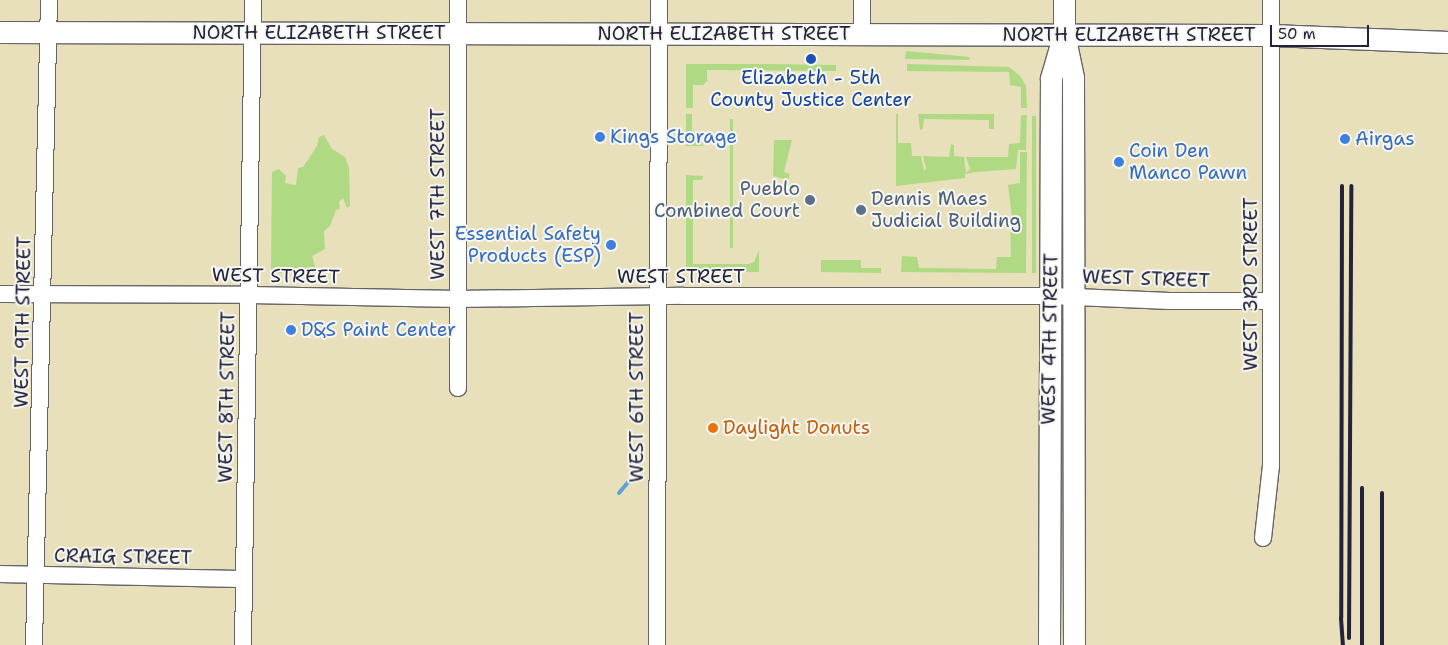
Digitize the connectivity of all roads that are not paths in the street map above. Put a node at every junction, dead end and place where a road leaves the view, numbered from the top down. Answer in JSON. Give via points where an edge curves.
{"nodes":[{"id":1,"x":49,"y":0,"type":"edge"},
{"id":2,"x":253,"y":0,"type":"edge"},
{"id":3,"x":458,"y":0,"type":"edge"},
{"id":4,"x":659,"y":0,"type":"edge"},
{"id":5,"x":862,"y":0,"type":"edge"},
{"id":6,"x":1064,"y":0,"type":"edge"},
{"id":7,"x":1271,"y":0,"type":"edge"},
{"id":8,"x":49,"y":31,"type":"junction"},
{"id":9,"x":0,"y":32,"type":"edge"},
{"id":10,"x":253,"y":33,"type":"junction"},
{"id":11,"x":458,"y":34,"type":"junction"},
{"id":12,"x":659,"y":34,"type":"junction"},
{"id":13,"x":862,"y":34,"type":"junction"},
{"id":14,"x":1064,"y":34,"type":"junction"},
{"id":15,"x":1271,"y":35,"type":"junction"},
{"id":16,"x":1448,"y":42,"type":"edge"},
{"id":17,"x":0,"y":294,"type":"edge"},
{"id":18,"x":44,"y":294,"type":"junction"},
{"id":19,"x":249,"y":295,"type":"junction"},
{"id":20,"x":1050,"y":296,"type":"junction"},
{"id":21,"x":1073,"y":296,"type":"junction"},
{"id":22,"x":657,"y":297,"type":"junction"},
{"id":23,"x":458,"y":299,"type":"junction"},
{"id":24,"x":1271,"y":301,"type":"junction"},
{"id":25,"x":458,"y":388,"type":"dead end"},
{"id":26,"x":1263,"y":538,"type":"dead end"},
{"id":27,"x":0,"y":574,"type":"edge"},
{"id":28,"x":36,"y":575,"type":"junction"},
{"id":29,"x":244,"y":579,"type":"junction"},
{"id":30,"x":34,"y":645,"type":"edge"},
{"id":31,"x":243,"y":645,"type":"edge"},
{"id":32,"x":657,"y":645,"type":"edge"},
{"id":33,"x":1048,"y":645,"type":"edge"},
{"id":34,"x":1074,"y":645,"type":"edge"}],
"edges":[{"from":1,"to":8,"type":"street","name":"WEST 9TH STREET"},
{"from":2,"to":10,"type":"street","name":"WEST 8TH STREET"},
{"from":3,"to":11,"type":"street","name":"WEST 7TH STREET"},
{"from":4,"to":12,"type":"street","name":"WEST 6TH STREET"},
{"from":5,"to":13,"type":"street"},
{"from":6,"to":14,"type":"main road","name":"WEST 4TH STREET"},
{"from":7,"to":15,"type":"street","name":"WEST 3RD STREET"},
{"from":8,"to":9,"type":"main road","name":"NORTH ELIZABETH STREET"},
{"from":8,"to":10,"type":"main road","name":"NORTH ELIZABETH STREET"},
{"from":8,"to":18,"type":"street","name":"WEST 9TH STREET"},
{"from":10,"to":11,"type":"main road","name":"NORTH ELIZABETH STREET"},
{"from":10,"to":19,"type":"street","name":"WEST 8TH STREET"},
{"from":11,"to":12,"type":"main road","name":"NORTH ELIZABETH STREET"},
{"from":11,"to":23,"type":"street","name":"WEST 7TH STREET"},
{"from":12,"to":13,"type":"main road","name":"NORTH ELIZABETH STREET"},
{"from":12,"to":22,"type":"street","name":"WEST 6TH STREET"},
{"from":13,"to":14,"type":"main road","name":"NORTH ELIZABETH STREET"},
{"from":14,"to":15,"type":"main road","name":"NORTH ELIZABETH STREET"},
{"from":14,"to":20,"type":"main road","name":"WEST 4TH STREET","via":[[1051,78]]},
{"from":14,"to":21,"type":"main road","name":"WEST 4TH STREET","via":[[1074,77]]},
{"from":15,"to":16,"type":"main road","name":"NORTH ELIZABETH STREET"},
{"from":15,"to":24,"type":"street","name":"WEST 3RD STREET"},
{"from":17,"to":18,"type":"street","name":"WEST STREET"},
{"from":18,"to":19,"type":"street","name":"WEST STREET"},
{"from":18,"to":28,"type":"street","name":"WEST 9TH STREET"},
{"from":19,"to":23,"type":"street","name":"WEST STREET"},
{"from":19,"to":29,"type":"street","name":"WEST 8TH STREET"},
{"from":20,"to":21,"type":"street","name":"WEST STREET"},
{"from":20,"to":22,"type":"street","name":"WEST STREET"},
{"from":20,"to":33,"type":"main road","name":"WEST 4TH STREET"},
{"from":21,"to":24,"type":"street","name":"WEST STREET","via":[[1170,301]]},
{"from":21,"to":34,"type":"main road","name":"WEST 4TH STREET"},
{"from":22,"to":23,"type":"street","name":"WEST STREET"},
{"from":22,"to":32,"type":"street","name":"WEST 6TH STREET"},
{"from":23,"to":25,"type":"street","name":"WEST 7TH STREET"},
{"from":24,"to":26,"type":"street","name":"WEST 3RD STREET","via":[[1271,466]]},
{"from":27,"to":28,"type":"street","name":"CRAIG STREET"},
{"from":28,"to":29,"type":"street","name":"CRAIG STREET"},
{"from":28,"to":30,"type":"street","name":"WEST 9TH STREET"},
{"from":29,"to":31,"type":"street","name":"WEST 8TH STREET"}]}
